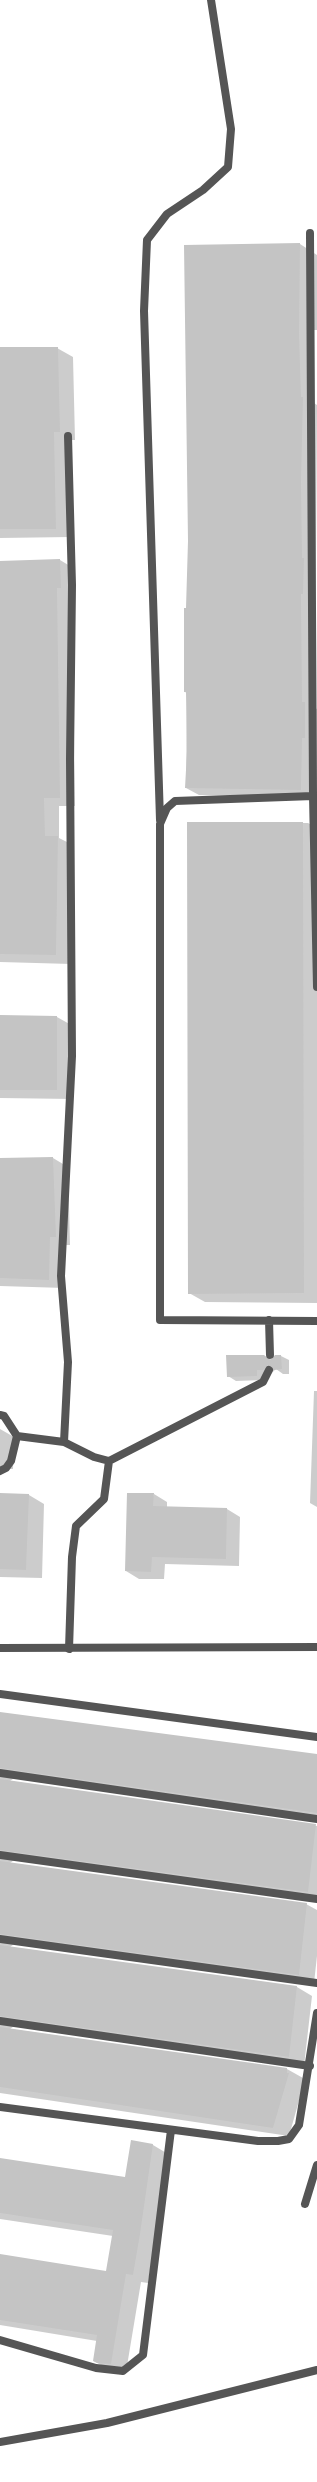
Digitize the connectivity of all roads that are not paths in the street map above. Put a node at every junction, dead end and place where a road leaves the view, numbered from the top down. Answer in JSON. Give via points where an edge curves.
{"nodes":[{"id":1,"x":211,"y":0,"type":"edge"},
{"id":2,"x":310,"y":233,"type":"dead end"},
{"id":3,"x":313,"y":334,"type":"edge"},
{"id":4,"x":68,"y":436,"type":"dead end"},
{"id":5,"x":312,"y":796,"type":"junction"},
{"id":6,"x":160,"y":824,"type":"junction"},
{"id":7,"x":317,"y":907,"type":"edge"},
{"id":8,"x":317,"y":987,"type":"edge"},
{"id":9,"x":269,"y":1320,"type":"junction"},
{"id":10,"x":317,"y":1321,"type":"edge"},
{"id":11,"x":270,"y":1355,"type":"dead end"},
{"id":12,"x":269,"y":1370,"type":"dead end"},
{"id":13,"x":0,"y":1415,"type":"edge"},
{"id":14,"x":17,"y":1436,"type":"junction"},
{"id":15,"x":64,"y":1442,"type":"junction"},
{"id":16,"x":109,"y":1461,"type":"junction"},
{"id":17,"x":0,"y":1471,"type":"edge"},
{"id":18,"x":317,"y":1647,"type":"edge"},
{"id":19,"x":0,"y":1648,"type":"edge"},
{"id":20,"x":69,"y":1649,"type":"junction"},
{"id":21,"x":0,"y":1694,"type":"edge"},
{"id":22,"x":317,"y":1737,"type":"edge"},
{"id":23,"x":0,"y":1773,"type":"edge"},
{"id":24,"x":317,"y":1819,"type":"edge"},
{"id":25,"x":0,"y":1856,"type":"edge"},
{"id":26,"x":317,"y":1899,"type":"edge"},
{"id":27,"x":0,"y":1939,"type":"edge"},
{"id":28,"x":317,"y":1983,"type":"edge"},
{"id":29,"x":317,"y":2013,"type":"edge"},
{"id":30,"x":0,"y":2021,"type":"edge"},
{"id":31,"x":310,"y":2066,"type":"junction"},
{"id":32,"x":0,"y":2107,"type":"edge"},
{"id":33,"x":171,"y":2130,"type":"junction"},
{"id":34,"x":317,"y":2165,"type":"edge"},
{"id":35,"x":305,"y":2204,"type":"dead end"},
{"id":36,"x":0,"y":2340,"type":"edge"},
{"id":37,"x":317,"y":2370,"type":"edge"},
{"id":38,"x":0,"y":2442,"type":"edge"}],
"edges":[{"from":1,"to":6,"type":"street","via":[[231,129],[228,167],[203,190],[167,214],[147,240],[144,311]]},
{"from":2,"to":3,"type":"street"},
{"from":3,"to":5,"type":"street"},
{"from":4,"to":15,"type":"street","via":[[72,584],[72,1056],[61,1276],[68,1362]]},
{"from":5,"to":6,"type":"street","via":[[175,801],[167,808]]},
{"from":5,"to":7,"type":"street"},
{"from":6,"to":9,"type":"street","via":[[160,1320]]},
{"from":7,"to":8,"type":"street"},
{"from":9,"to":10,"type":"street"},
{"from":9,"to":11,"type":"street"},
{"from":12,"to":16,"type":"street","via":[[263,1382]]},
{"from":13,"to":14,"type":"street","via":[[4,1416]]},
{"from":14,"to":15,"type":"street"},
{"from":14,"to":17,"type":"street","via":[[11,1461]]},
{"from":15,"to":16,"type":"street","via":[[94,1457]]},
{"from":16,"to":20,"type":"street","via":[[104,1499],[76,1526],[72,1557]]},
{"from":18,"to":20,"type":"street"},
{"from":19,"to":20,"type":"street"},
{"from":21,"to":22,"type":"street"},
{"from":23,"to":24,"type":"street"},
{"from":25,"to":26,"type":"street"},
{"from":27,"to":28,"type":"street"},
{"from":29,"to":31,"type":"street"},
{"from":30,"to":31,"type":"street"},
{"from":31,"to":33,"type":"street","via":[[299,2125],[289,2139],[278,2142],[258,2141]]},
{"from":32,"to":33,"type":"street"},
{"from":33,"to":36,"type":"street","via":[[143,2355],[123,2371],[96,2368]]},
{"from":34,"to":35,"type":"street"},
{"from":37,"to":38,"type":"street","via":[[106,2423]]}]}
